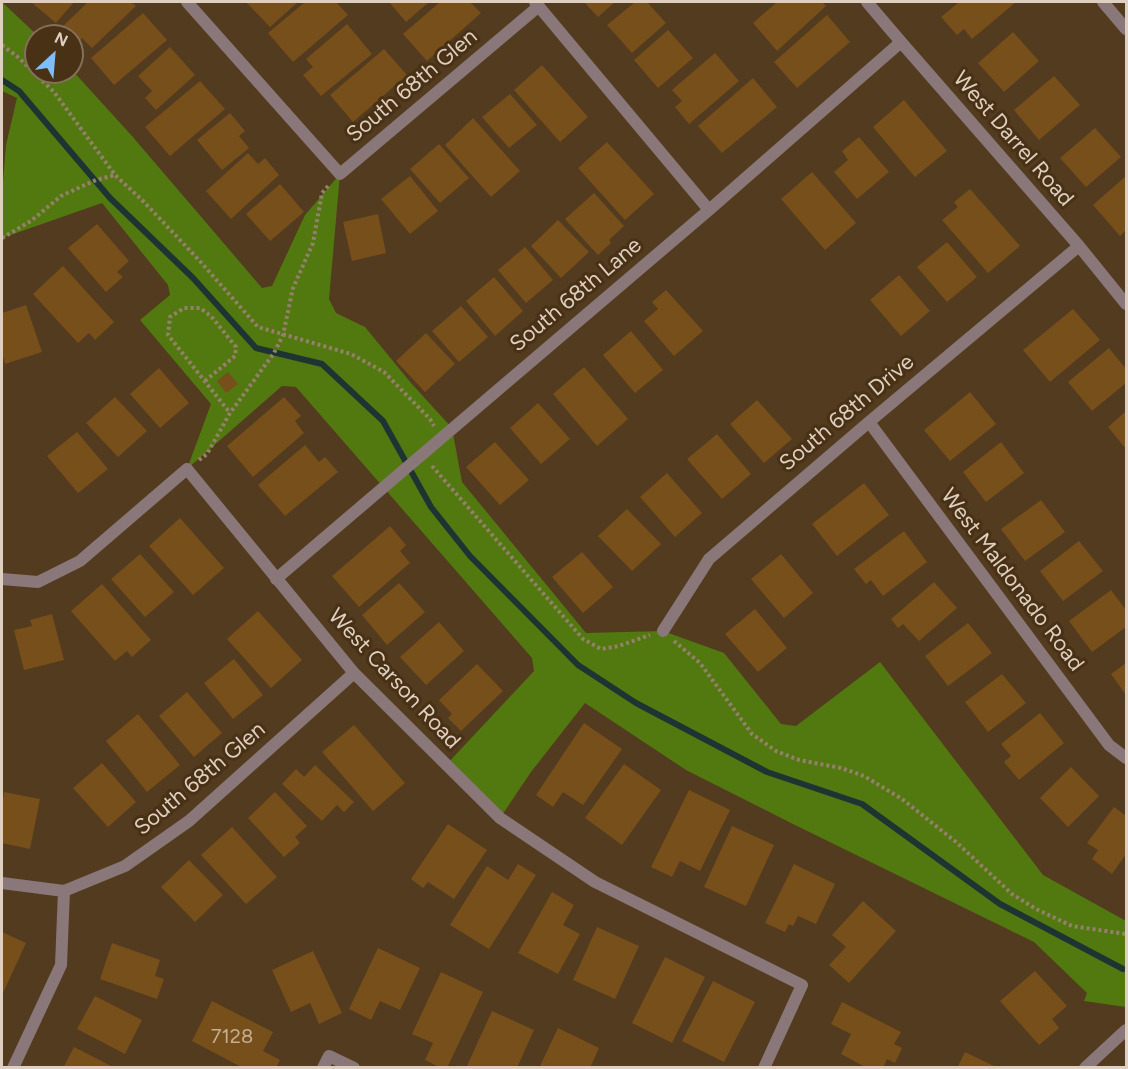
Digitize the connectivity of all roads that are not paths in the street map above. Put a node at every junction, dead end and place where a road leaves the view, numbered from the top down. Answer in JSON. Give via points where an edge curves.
{"nodes":[{"id":1,"x":187,"y":2,"type":"edge"},
{"id":2,"x":867,"y":2,"type":"edge"},
{"id":3,"x":1103,"y":2,"type":"edge"},
{"id":4,"x":537,"y":4,"type":"edge"},
{"id":5,"x":1126,"y":29,"type":"edge"},
{"id":6,"x":901,"y":42,"type":"junction"},
{"id":7,"x":709,"y":210,"type":"junction"},
{"id":8,"x":1079,"y":246,"type":"junction"},
{"id":9,"x":1126,"y":304,"type":"edge"},
{"id":10,"x":869,"y":422,"type":"junction"},
{"id":11,"x":2,"y":579,"type":"edge"},
{"id":12,"x":276,"y":579,"type":"junction"},
{"id":13,"x":663,"y":631,"type":"road end"},
{"id":14,"x":354,"y":673,"type":"junction"},
{"id":15,"x":1126,"y":758,"type":"edge"},
{"id":16,"x":2,"y":883,"type":"edge"},
{"id":17,"x":64,"y":891,"type":"junction"},
{"id":18,"x":1126,"y":1030,"type":"edge"},
{"id":19,"x":13,"y":1068,"type":"edge"},
{"id":20,"x":323,"y":1068,"type":"edge"},
{"id":21,"x":354,"y":1068,"type":"edge"},
{"id":22,"x":764,"y":1068,"type":"edge"},
{"id":23,"x":1085,"y":1068,"type":"edge"}],
"edges":[{"from":1,"to":4,"type":"street","name":"South 68th Glen","via":[[340,174]]},
{"from":2,"to":6,"type":"street","name":"West Darrel Road"},
{"from":3,"to":5,"type":"street"},
{"from":4,"to":7,"type":"street"},
{"from":6,"to":7,"type":"street","name":"South 68th Lane"},
{"from":6,"to":8,"type":"street","name":"West Darrel Road"},
{"from":7,"to":12,"type":"street","name":"South 68th Lane"},
{"from":8,"to":9,"type":"street","name":"West Darrel Road"},
{"from":8,"to":10,"type":"street","name":"South 68th Drive"},
{"from":10,"to":13,"type":"street","name":"South 68th Drive","via":[[709,559]]},
{"from":10,"to":15,"type":"street","name":"West Maldonado Road","via":[[1109,745]]},
{"from":11,"to":12,"type":"street","name":"West Carson Road","via":[[38,582],[80,561],[187,469]]},
{"from":12,"to":14,"type":"street","name":"West Carson Road"},
{"from":14,"to":17,"type":"street","name":"South 68th Glen","via":[[189,821],[125,866]]},
{"from":14,"to":22,"type":"street","name":"West Carson Road","via":[[500,818],[595,882],[802,985]]},
{"from":16,"to":17,"type":"street"},
{"from":17,"to":19,"type":"street","via":[[62,965]]},
{"from":18,"to":23,"type":"street"},
{"from":20,"to":21,"type":"street","via":[[329,1056]]}]}
